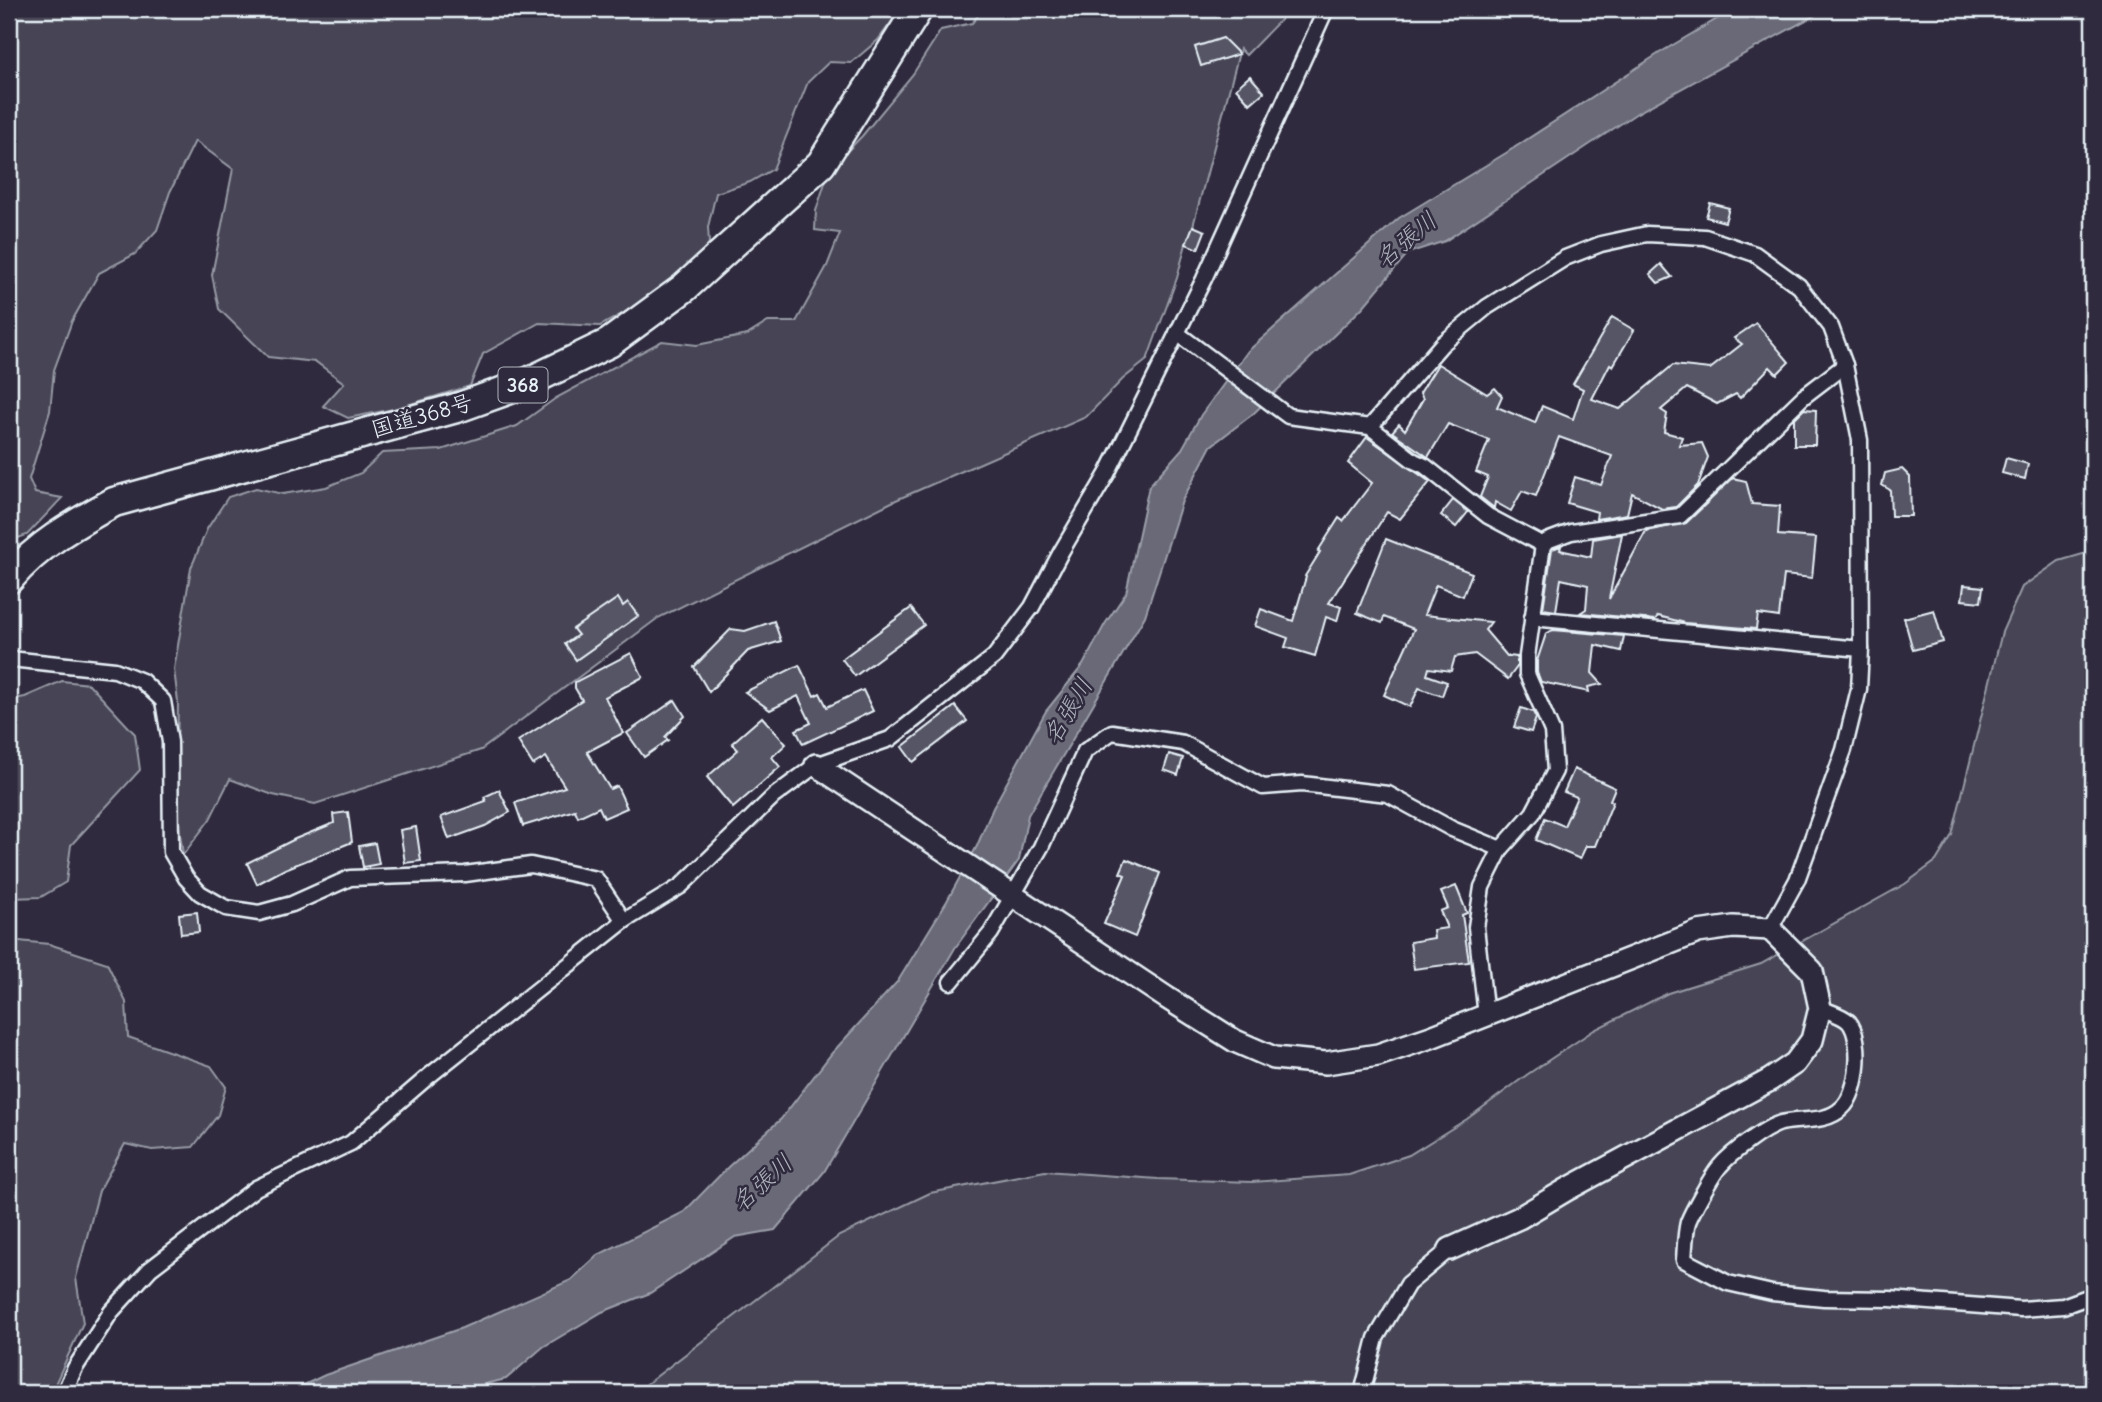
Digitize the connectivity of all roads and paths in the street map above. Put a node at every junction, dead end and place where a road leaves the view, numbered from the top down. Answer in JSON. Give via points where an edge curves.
{"nodes":[{"id":1,"x":918,"y":9,"type":"edge"},
{"id":2,"x":1325,"y":9,"type":"edge"},
{"id":3,"x":1177,"y":333,"type":"junction"},
{"id":4,"x":1845,"y":365,"type":"junction"},
{"id":5,"x":1370,"y":427,"type":"junction"},
{"id":6,"x":1543,"y":545,"type":"junction"},
{"id":7,"x":12,"y":570,"type":"edge"},
{"id":8,"x":1532,"y":618,"type":"junction"},
{"id":9,"x":1861,"y":649,"type":"junction"},
{"id":10,"x":10,"y":659,"type":"dead end"},
{"id":11,"x":816,"y":765,"type":"junction"},
{"id":12,"x":1501,"y":849,"type":"junction"},
{"id":13,"x":1013,"y":895,"type":"junction"},
{"id":14,"x":624,"y":921,"type":"junction"},
{"id":15,"x":1770,"y":929,"type":"junction"},
{"id":16,"x":951,"y":982,"type":"dead end"},
{"id":17,"x":1820,"y":1008,"type":"junction"},
{"id":18,"x":1486,"y":1016,"type":"junction"},
{"id":19,"x":1450,"y":1249,"type":"joint"},
{"id":20,"x":2093,"y":1295,"type":"edge"},
{"id":21,"x":64,"y":1393,"type":"edge"},
{"id":22,"x":1362,"y":1393,"type":"edge"}],
"edges":[{"from":1,"to":7,"type":"highway","name":"国道368号","number":"368","via":[[821,164],[684,288],[608,343],[524,384],[460,407],[114,502],[63,531]]},
{"from":2,"to":3,"type":"street"},
{"from":3,"to":5,"type":"street","via":[[1288,416]]},
{"from":3,"to":11,"type":"street","via":[[1107,474],[1032,607],[994,657],[890,739]]},
{"from":4,"to":5,"type":"street","via":[[1831,327],[1799,286],[1755,254],[1704,237],[1647,234],[1565,258],[1487,307],[1442,344]]},
{"from":4,"to":6,"type":"street","via":[[1802,397],[1680,516],[1571,532]]},
{"from":4,"to":9,"type":"street","via":[[1860,440]]},
{"from":5,"to":6,"type":"street","via":[[1488,516]]},
{"from":6,"to":8,"type":"street"},
{"from":8,"to":9,"type":"street"},
{"from":8,"to":12,"type":"street","via":[[1527,674],[1552,731],[1555,771],[1533,813]]},
{"from":9,"to":15,"type":"street","via":[[1859,689],[1844,750],[1797,880]]},
{"from":10,"to":14,"type":"street","via":[[115,670],[142,681],[163,701],[170,742],[171,852],[200,893],[226,908],[259,914],[350,878],[465,874],[531,865],[596,879]]},
{"from":11,"to":13,"type":"street"},
{"from":11,"to":14,"type":"street","via":[[774,796],[681,886]]},
{"from":12,"to":13,"type":"street","via":[[1388,794],[1301,784],[1263,786],[1183,743],[1112,732],[1085,751],[1041,847]]},
{"from":12,"to":18,"type":"street","via":[[1482,887],[1476,927]]},
{"from":13,"to":16,"type":"street","via":[[991,933]]},
{"from":13,"to":18,"type":"street","via":[[1235,1041],[1275,1058],[1326,1063],[1378,1055]]},
{"from":14,"to":21,"type":"street","via":[[351,1143],[256,1188],[150,1269],[111,1312]]},
{"from":15,"to":17,"type":"street","via":[[1812,971]]},
{"from":15,"to":18,"type":"street","via":[[1733,927],[1698,932]]},
{"from":17,"to":19,"type":"street","via":[[1812,1041],[1795,1063],[1770,1080],[1519,1219]]},
{"from":17,"to":20,"type":"street","via":[[1849,1022],[1856,1036],[1854,1088],[1843,1108],[1801,1122],[1780,1123],[1720,1166],[1689,1222],[1684,1260],[1728,1283],[1824,1298],[2021,1309],[2063,1306]]},
{"from":19,"to":22,"type":"street","via":[[1408,1283],[1376,1338]]}]}
